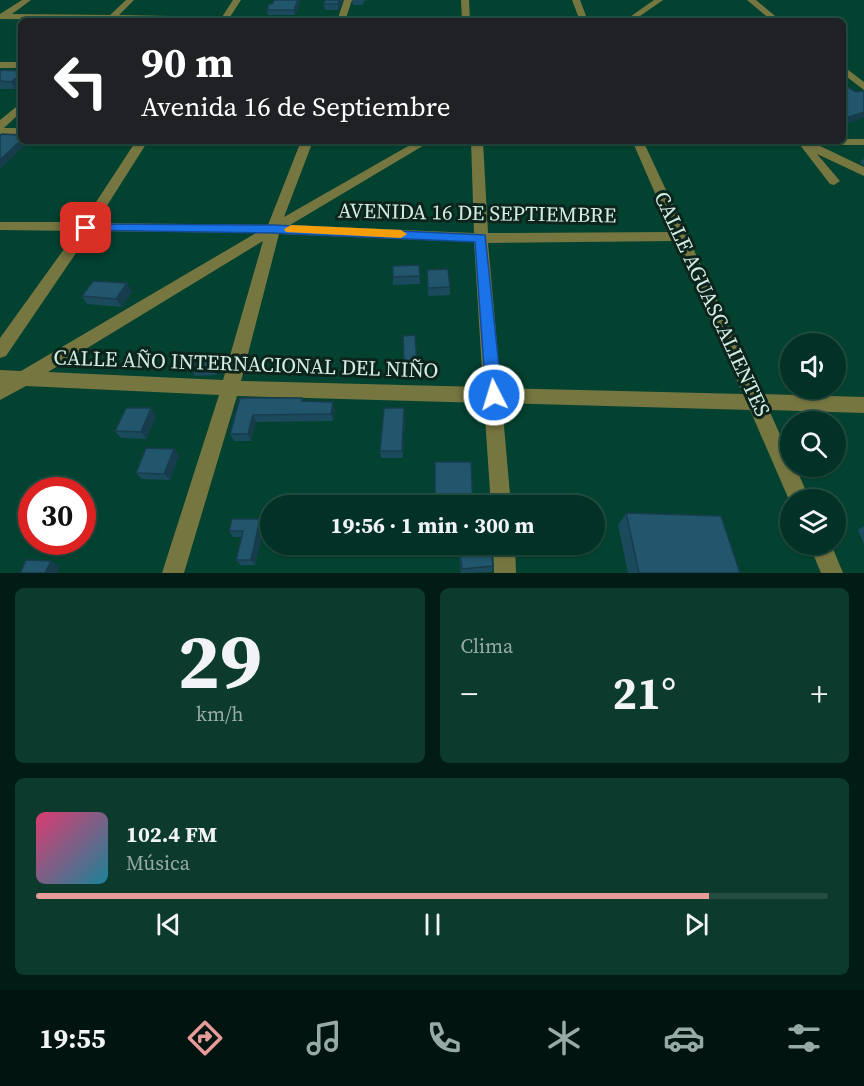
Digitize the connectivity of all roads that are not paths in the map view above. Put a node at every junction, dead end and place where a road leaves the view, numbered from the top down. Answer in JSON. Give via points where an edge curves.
{"nodes":[{"id":1,"x":27,"y":0,"type":"edge"},
{"id":2,"x":130,"y":0,"type":"edge"},
{"id":3,"x":237,"y":0,"type":"edge"},
{"id":4,"x":348,"y":0,"type":"edge"},
{"id":5,"x":465,"y":0,"type":"edge"},
{"id":6,"x":576,"y":0,"type":"edge"},
{"id":7,"x":659,"y":0,"type":"edge"},
{"id":8,"x":751,"y":0,"type":"edge"},
{"id":9,"x":1,"y":17,"type":"edge"},
{"id":10,"x":56,"y":18,"type":"edge"},
{"id":11,"x":112,"y":18,"type":"edge"},
{"id":12,"x":225,"y":18,"type":"edge"},
{"id":13,"x":342,"y":18,"type":"edge"},
{"id":14,"x":466,"y":18,"type":"edge"},
{"id":15,"x":583,"y":18,"type":"edge"},
{"id":16,"x":632,"y":18,"type":"edge"},
{"id":17,"x":773,"y":18,"type":"edge"},
{"id":18,"x":0,"y":65,"type":"edge"},
{"id":19,"x":18,"y":65,"type":"edge"},
{"id":20,"x":846,"y":71,"type":"edge"},
{"id":21,"x":864,"y":72,"type":"edge"},
{"id":22,"x":846,"y":73,"type":"edge"},
{"id":23,"x":864,"y":87,"type":"edge"},
{"id":24,"x":18,"y":109,"type":"edge"},
{"id":25,"x":0,"y":126,"type":"edge"},
{"id":26,"x":0,"y":131,"type":"edge"},
{"id":27,"x":18,"y":131,"type":"edge"},
{"id":28,"x":846,"y":142,"type":"edge"},
{"id":29,"x":864,"y":142,"type":"edge"},
{"id":30,"x":140,"y":144,"type":"edge"},
{"id":31,"x":306,"y":144,"type":"edge"},
{"id":32,"x":420,"y":144,"type":"edge"},
{"id":33,"x":477,"y":144,"type":"edge"},
{"id":34,"x":639,"y":144,"type":"edge"},
{"id":35,"x":803,"y":144,"type":"edge"},
{"id":36,"x":807,"y":144,"type":"edge"},
{"id":37,"x":864,"y":172,"type":"edge"},
{"id":38,"x":834,"y":181,"type":"dead end"},
{"id":39,"x":0,"y":226,"type":"edge"},
{"id":40,"x":86,"y":228,"type":"junction"},
{"id":41,"x":273,"y":229,"type":"junction"},
{"id":42,"x":680,"y":236,"type":"junction"},
{"id":43,"x":481,"y":238,"type":"junction"},
{"id":44,"x":0,"y":351,"type":"edge"},
{"id":45,"x":0,"y":377,"type":"edge"},
{"id":46,"x":22,"y":377,"type":"junction"},
{"id":47,"x":230,"y":388,"type":"junction"},
{"id":48,"x":0,"y":392,"type":"edge"},
{"id":49,"x":494,"y":395,"type":"junction"},
{"id":50,"x":758,"y":402,"type":"junction"},
{"id":51,"x":864,"y":405,"type":"edge"},
{"id":52,"x":795,"y":489,"type":"edge"},
{"id":53,"x":500,"y":495,"type":"edge"},
{"id":54,"x":505,"y":555,"type":"edge"},
{"id":55,"x":825,"y":555,"type":"edge"},
{"id":56,"x":173,"y":573,"type":"edge"},
{"id":57,"x":506,"y":573,"type":"edge"},
{"id":58,"x":832,"y":573,"type":"edge"}],
"edges":[{"from":1,"to":9,"type":"street"},
{"from":2,"to":11,"type":"street"},
{"from":3,"to":12,"type":"street"},
{"from":4,"to":13,"type":"street"},
{"from":5,"to":14,"type":"street"},
{"from":6,"to":15,"type":"street"},
{"from":7,"to":16,"type":"street"},
{"from":8,"to":17,"type":"street"},
{"from":9,"to":10,"type":"street"},
{"from":18,"to":19,"type":"street"},
{"from":20,"to":21,"type":"street"},
{"from":22,"to":23,"type":"street"},
{"from":24,"to":25,"type":"street"},
{"from":26,"to":27,"type":"street"},
{"from":28,"to":29,"type":"street"},
{"from":30,"to":40,"type":"street"},
{"from":31,"to":41,"type":"street"},
{"from":32,"to":41,"type":"street"},
{"from":33,"to":43,"type":"street"},
{"from":34,"to":42,"type":"street","name":"CALLE AGUASCALIENTES"},
{"from":35,"to":38,"type":"street"},
{"from":36,"to":37,"type":"street"},
{"from":39,"to":40,"type":"street","name":"AVENIDA 16 DE SEPTIEMBRE"},
{"from":40,"to":41,"type":"street","name":"AVENIDA 16 DE SEPTIEMBRE"},
{"from":40,"to":44,"type":"street"},
{"from":41,"to":43,"type":"street","name":"AVENIDA 16 DE SEPTIEMBRE"},
{"from":41,"to":46,"type":"street"},
{"from":41,"to":47,"type":"street"},
{"from":42,"to":43,"type":"street","name":"AVENIDA 16 DE SEPTIEMBRE"},
{"from":42,"to":50,"type":"street","name":"CALLE AGUASCALIENTES"},
{"from":43,"to":49,"type":"street"},
{"from":45,"to":46,"type":"street","name":"CALLE AÑO INTERNACIONAL DEL NIÑO"},
{"from":46,"to":47,"type":"street","name":"CALLE AÑO INTERNACIONAL DEL NIÑO"},
{"from":46,"to":48,"type":"street"},
{"from":47,"to":49,"type":"street","name":"CALLE AÑO INTERNACIONAL DEL NIÑO"},
{"from":47,"to":56,"type":"street"},
{"from":49,"to":50,"type":"street","name":"CALLE AÑO INTERNACIONAL DEL NIÑO"},
{"from":49,"to":53,"type":"street"},
{"from":50,"to":51,"type":"street","name":"CALLE AÑO INTERNACIONAL DEL NIÑO"},
{"from":50,"to":52,"type":"street","name":"CALLE AGUASCALIENTES"},
{"from":54,"to":57,"type":"street"},
{"from":55,"to":58,"type":"street"}]}
